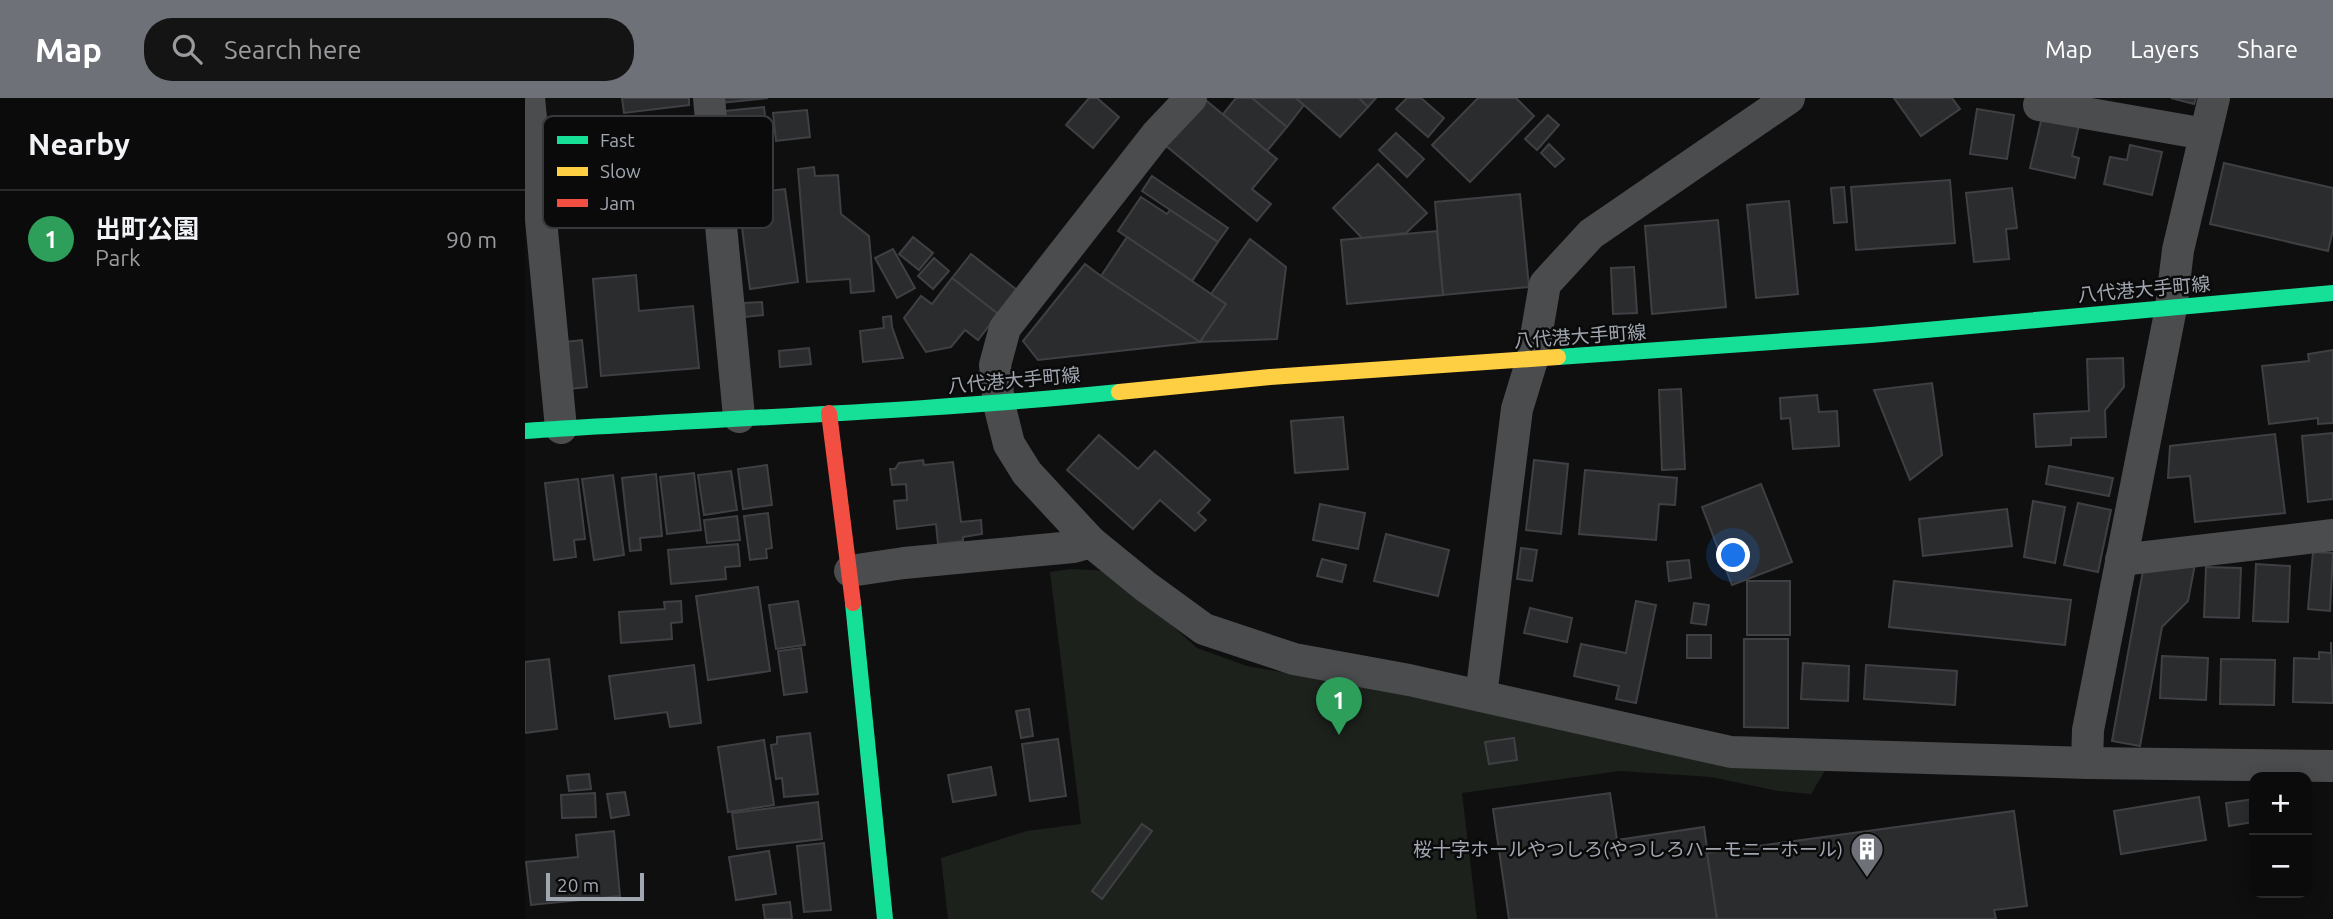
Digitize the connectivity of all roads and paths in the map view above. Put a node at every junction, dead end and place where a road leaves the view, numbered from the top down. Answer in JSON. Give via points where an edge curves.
{"nodes":[{"id":1,"x":529,"y":98,"type":"edge"},
{"id":2,"x":709,"y":98,"type":"edge"},
{"id":3,"x":1191,"y":98,"type":"edge"},
{"id":4,"x":1789,"y":98,"type":"edge"},
{"id":5,"x":2214,"y":98,"type":"edge"},
{"id":6,"x":2039,"y":105,"type":"dead end"},
{"id":7,"x":711,"y":116,"type":"edge"},
{"id":8,"x":2205,"y":134,"type":"junction"},
{"id":9,"x":532,"y":200,"type":"edge"},
{"id":10,"x":724,"y":228,"type":"edge"},
{"id":11,"x":2333,"y":293,"type":"edge"},
{"id":12,"x":2171,"y":308,"type":"junction"},
{"id":13,"x":1532,"y":360,"type":"junction"},
{"id":14,"x":999,"y":404,"type":"junction"},
{"id":15,"x":829,"y":413,"type":"junction"},
{"id":16,"x":747,"y":425,"type":"junction"},
{"id":17,"x":561,"y":428,"type":"junction"},
{"id":18,"x":525,"y":431,"type":"edge"},
{"id":19,"x":2333,"y":535,"type":"edge"},
{"id":20,"x":1091,"y":542,"type":"junction"},
{"id":21,"x":2121,"y":560,"type":"junction"},
{"id":22,"x":850,"y":571,"type":"junction"},
{"id":23,"x":1481,"y":696,"type":"junction"},
{"id":24,"x":2087,"y":762,"type":"junction"},
{"id":25,"x":2333,"y":766,"type":"edge"},
{"id":26,"x":885,"y":919,"type":"edge"}],
"edges":[{"from":1,"to":9,"type":"street"},
{"from":2,"to":7,"type":"street"},
{"from":3,"to":14,"type":"street","via":[[1156,135],[1005,328],[995,365]]},
{"from":4,"to":13,"type":"street","via":[[1591,234],[1545,284]]},
{"from":5,"to":8,"type":"street"},
{"from":6,"to":8,"type":"street"},
{"from":8,"to":12,"type":"street","via":[[2178,250]]},
{"from":9,"to":17,"type":"street"},
{"from":10,"to":16,"type":"street"},
{"from":11,"to":12,"type":"main road","name":"八代港大手町線"},
{"from":12,"to":13,"type":"main road","name":"八代港大手町線"},
{"from":12,"to":21,"type":"street"},
{"from":13,"to":14,"type":"main road","name":"八代港大手町線","via":[[1270,377]]},
{"from":13,"to":23,"type":"street","via":[[1517,410]]},
{"from":14,"to":15,"type":"main road","name":"八代港大手町線"},
{"from":14,"to":20,"type":"street","via":[[1009,444],[1027,473]]},
{"from":15,"to":16,"type":"main road","name":"八代港大手町線"},
{"from":15,"to":16,"type":"main road","name":"八代港大手町線"},
{"from":15,"to":22,"type":"main road"},
{"from":16,"to":17,"type":"main road","name":"八代港大手町線"},
{"from":17,"to":18,"type":"main road","name":"八代港大手町線"},
{"from":19,"to":21,"type":"street"},
{"from":20,"to":22,"type":"street"},
{"from":20,"to":23,"type":"street","via":[[1204,629],[1294,660]]},
{"from":21,"to":24,"type":"street","via":[[2088,730]]},
{"from":22,"to":26,"type":"main road"},
{"from":23,"to":24,"type":"street","via":[[1731,752]]},
{"from":24,"to":25,"type":"street"}]}
